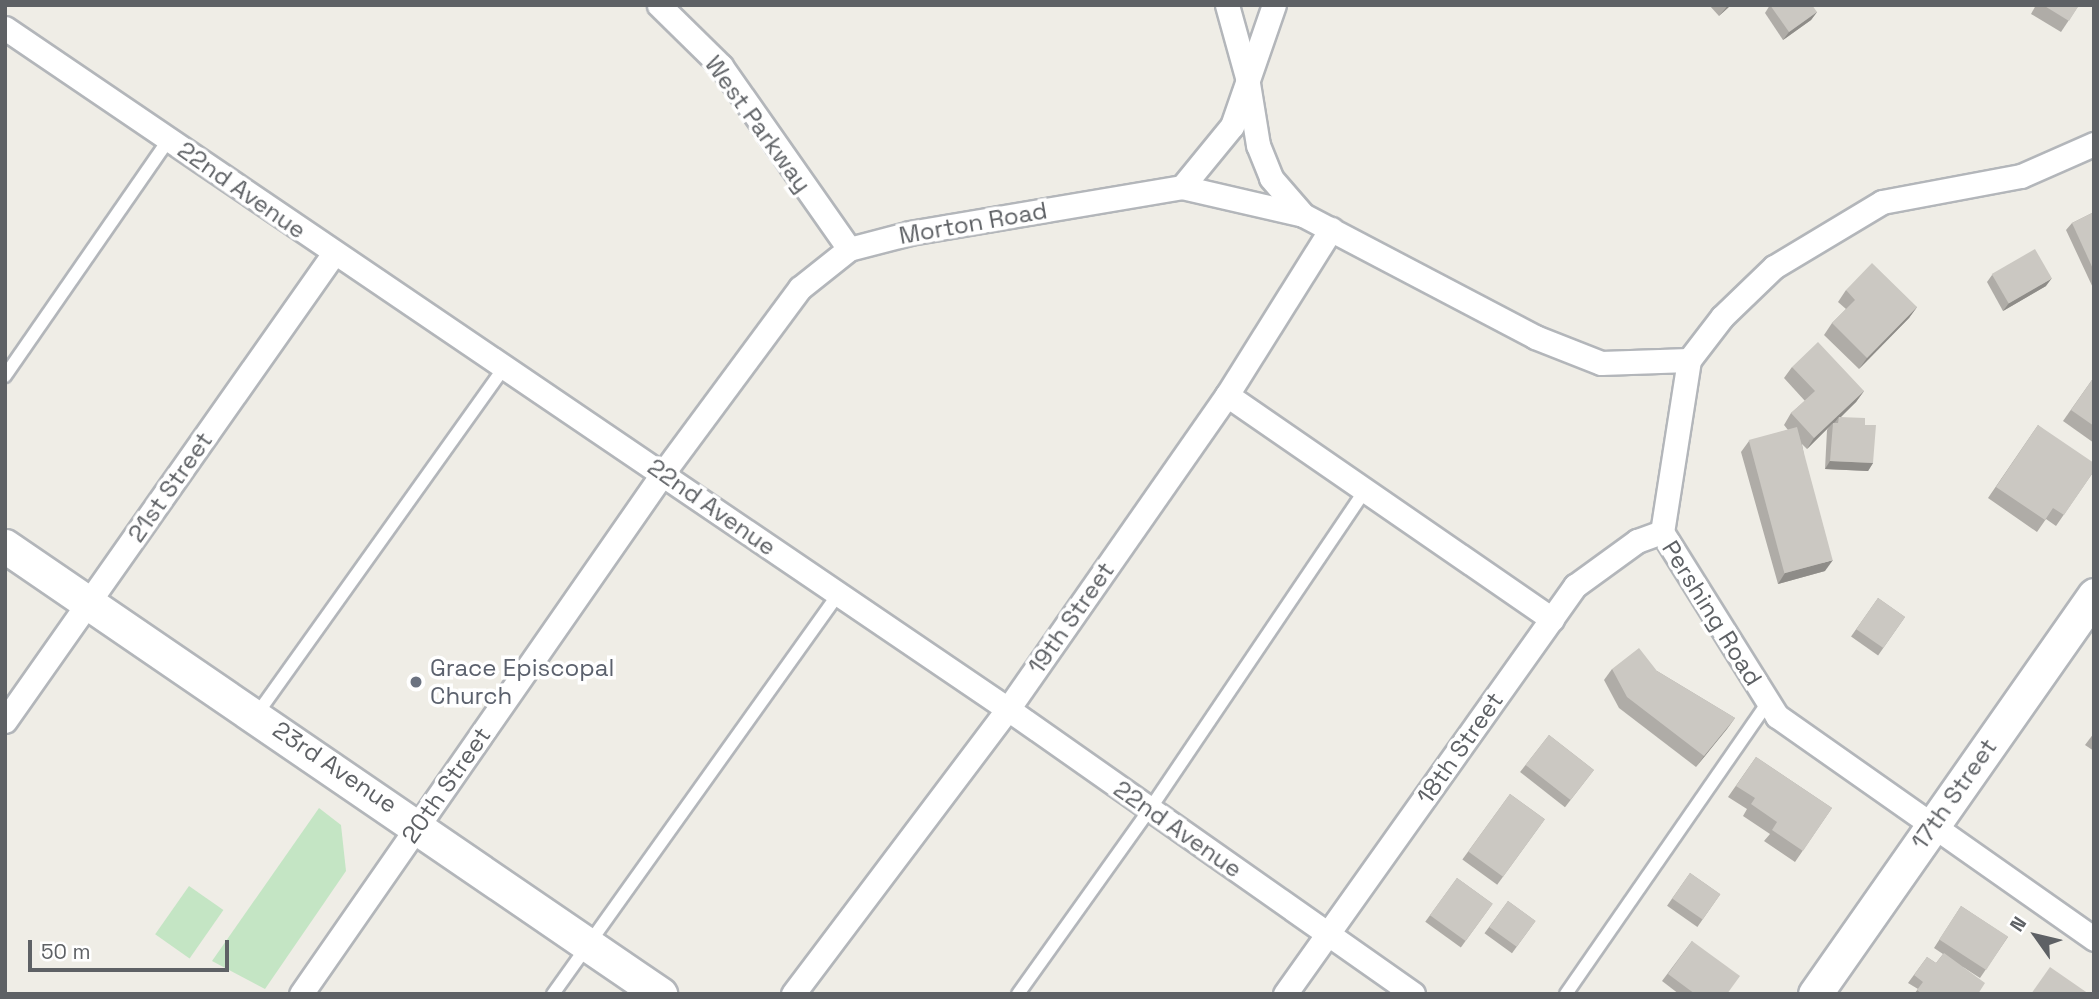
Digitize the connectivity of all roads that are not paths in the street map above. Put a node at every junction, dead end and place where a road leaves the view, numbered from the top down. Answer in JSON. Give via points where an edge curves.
{"nodes":[{"id":1,"x":659,"y":5,"type":"edge"},
{"id":2,"x":1227,"y":5,"type":"edge"},
{"id":3,"x":1274,"y":5,"type":"edge"},
{"id":4,"x":8,"y":36,"type":"edge"},
{"id":5,"x":1247,"y":77,"type":"junction"},
{"id":6,"x":169,"y":139,"type":"junction"},
{"id":7,"x":2094,"y":144,"type":"edge"},
{"id":8,"x":1182,"y":187,"type":"junction"},
{"id":9,"x":1303,"y":215,"type":"junction"},
{"id":10,"x":1331,"y":229,"type":"junction"},
{"id":11,"x":849,"y":250,"type":"junction"},
{"id":12,"x":334,"y":253,"type":"junction"},
{"id":13,"x":1689,"y":360,"type":"junction"},
{"id":14,"x":504,"y":368,"type":"junction"},
{"id":15,"x":5,"y":376,"type":"edge"},
{"id":16,"x":1227,"y":395,"type":"junction"},
{"id":17,"x":663,"y":473,"type":"junction"},
{"id":18,"x":1364,"y":492,"type":"junction"},
{"id":19,"x":1662,"y":532,"type":"junction"},
{"id":20,"x":5,"y":546,"type":"edge"},
{"id":21,"x":838,"y":594,"type":"junction"},
{"id":22,"x":2094,"y":595,"type":"edge"},
{"id":23,"x":90,"y":602,"type":"junction"},
{"id":24,"x":1552,"y":619,"type":"junction"},
{"id":25,"x":1768,"y":702,"type":"junction"},
{"id":26,"x":1008,"y":709,"type":"junction"},
{"id":27,"x":257,"y":714,"type":"junction"},
{"id":28,"x":5,"y":721,"type":"edge"},
{"id":29,"x":1150,"y":809,"type":"junction"},
{"id":30,"x":418,"y":824,"type":"junction"},
{"id":31,"x":1932,"y":825,"type":"junction"},
{"id":32,"x":1328,"y":934,"type":"junction"},
{"id":33,"x":2094,"y":939,"type":"edge"},
{"id":34,"x":588,"y":944,"type":"junction"},
{"id":35,"x":301,"y":994,"type":"edge"},
{"id":36,"x":553,"y":994,"type":"edge"},
{"id":37,"x":660,"y":994,"type":"edge"},
{"id":38,"x":793,"y":994,"type":"edge"},
{"id":39,"x":1018,"y":994,"type":"edge"},
{"id":40,"x":1285,"y":994,"type":"edge"},
{"id":41,"x":1413,"y":994,"type":"edge"},
{"id":42,"x":1566,"y":994,"type":"edge"},
{"id":43,"x":1815,"y":994,"type":"edge"}],
"edges":[{"from":1,"to":11,"type":"street","name":"West Parkway","via":[[721,66]]},
{"from":2,"to":5,"type":"street"},
{"from":3,"to":5,"type":"street"},
{"from":4,"to":6,"type":"street","name":"22nd Avenue"},
{"from":5,"to":8,"type":"street","via":[[1232,126]]},
{"from":5,"to":9,"type":"street","via":[[1258,145],[1271,178]]},
{"from":6,"to":12,"type":"street","name":"22nd Avenue"},
{"from":6,"to":15,"type":"lane"},
{"from":7,"to":13,"type":"street","via":[[2021,176],[1882,202],[1774,267],[1722,317]]},
{"from":8,"to":9,"type":"street"},
{"from":8,"to":11,"type":"street","name":"Morton Road","via":[[910,233]]},
{"from":9,"to":10,"type":"street"},
{"from":10,"to":13,"type":"street","via":[[1535,337],[1601,363]]},
{"from":10,"to":16,"type":"street","name":"19th Street"},
{"from":11,"to":17,"type":"street","name":"Morton Road","via":[[791,298]]},
{"from":12,"to":14,"type":"street","name":"22nd Avenue"},
{"from":12,"to":23,"type":"street","name":"21st Street"},
{"from":13,"to":19,"type":"street","name":"Pershing Road"},
{"from":14,"to":17,"type":"street","name":"22nd Avenue"},
{"from":14,"to":27,"type":"lane"},
{"from":16,"to":18,"type":"street"},
{"from":16,"to":26,"type":"street","name":"19th Street"},
{"from":17,"to":21,"type":"street","name":"22nd Avenue"},
{"from":17,"to":30,"type":"street","name":"20th Street"},
{"from":18,"to":24,"type":"street"},
{"from":18,"to":29,"type":"lane"},
{"from":19,"to":24,"type":"street","name":"18th Street","via":[[1637,541],[1575,586]]},
{"from":19,"to":25,"type":"street","name":"Pershing Road"},
{"from":20,"to":23,"type":"main road","name":"23rd Avenue"},
{"from":21,"to":26,"type":"street","name":"22nd Avenue"},
{"from":21,"to":34,"type":"lane"},
{"from":22,"to":31,"type":"main road","name":"17th Street"},
{"from":23,"to":27,"type":"main road","name":"23rd Avenue"},
{"from":23,"to":28,"type":"street","name":"21st Street"},
{"from":24,"to":32,"type":"street","name":"18th Street"},
{"from":25,"to":31,"type":"street","name":"Pershing Road","via":[[1777,716]]},
{"from":25,"to":42,"type":"lane"},
{"from":26,"to":29,"type":"street","name":"22nd Avenue"},
{"from":26,"to":38,"type":"street","name":"19th Street"},
{"from":27,"to":30,"type":"main road","name":"23rd Avenue"},
{"from":29,"to":32,"type":"street","name":"22nd Avenue"},
{"from":29,"to":39,"type":"lane"},
{"from":30,"to":34,"type":"main road","name":"23rd Avenue"},
{"from":30,"to":35,"type":"street","name":"20th Street"},
{"from":31,"to":33,"type":"street","name":"Pershing Road"},
{"from":31,"to":43,"type":"main road","name":"17th Street"},
{"from":32,"to":40,"type":"street","name":"18th Street"},
{"from":32,"to":41,"type":"street","name":"22nd Avenue"},
{"from":34,"to":36,"type":"lane"},
{"from":34,"to":37,"type":"main road","name":"23rd Avenue"}]}
